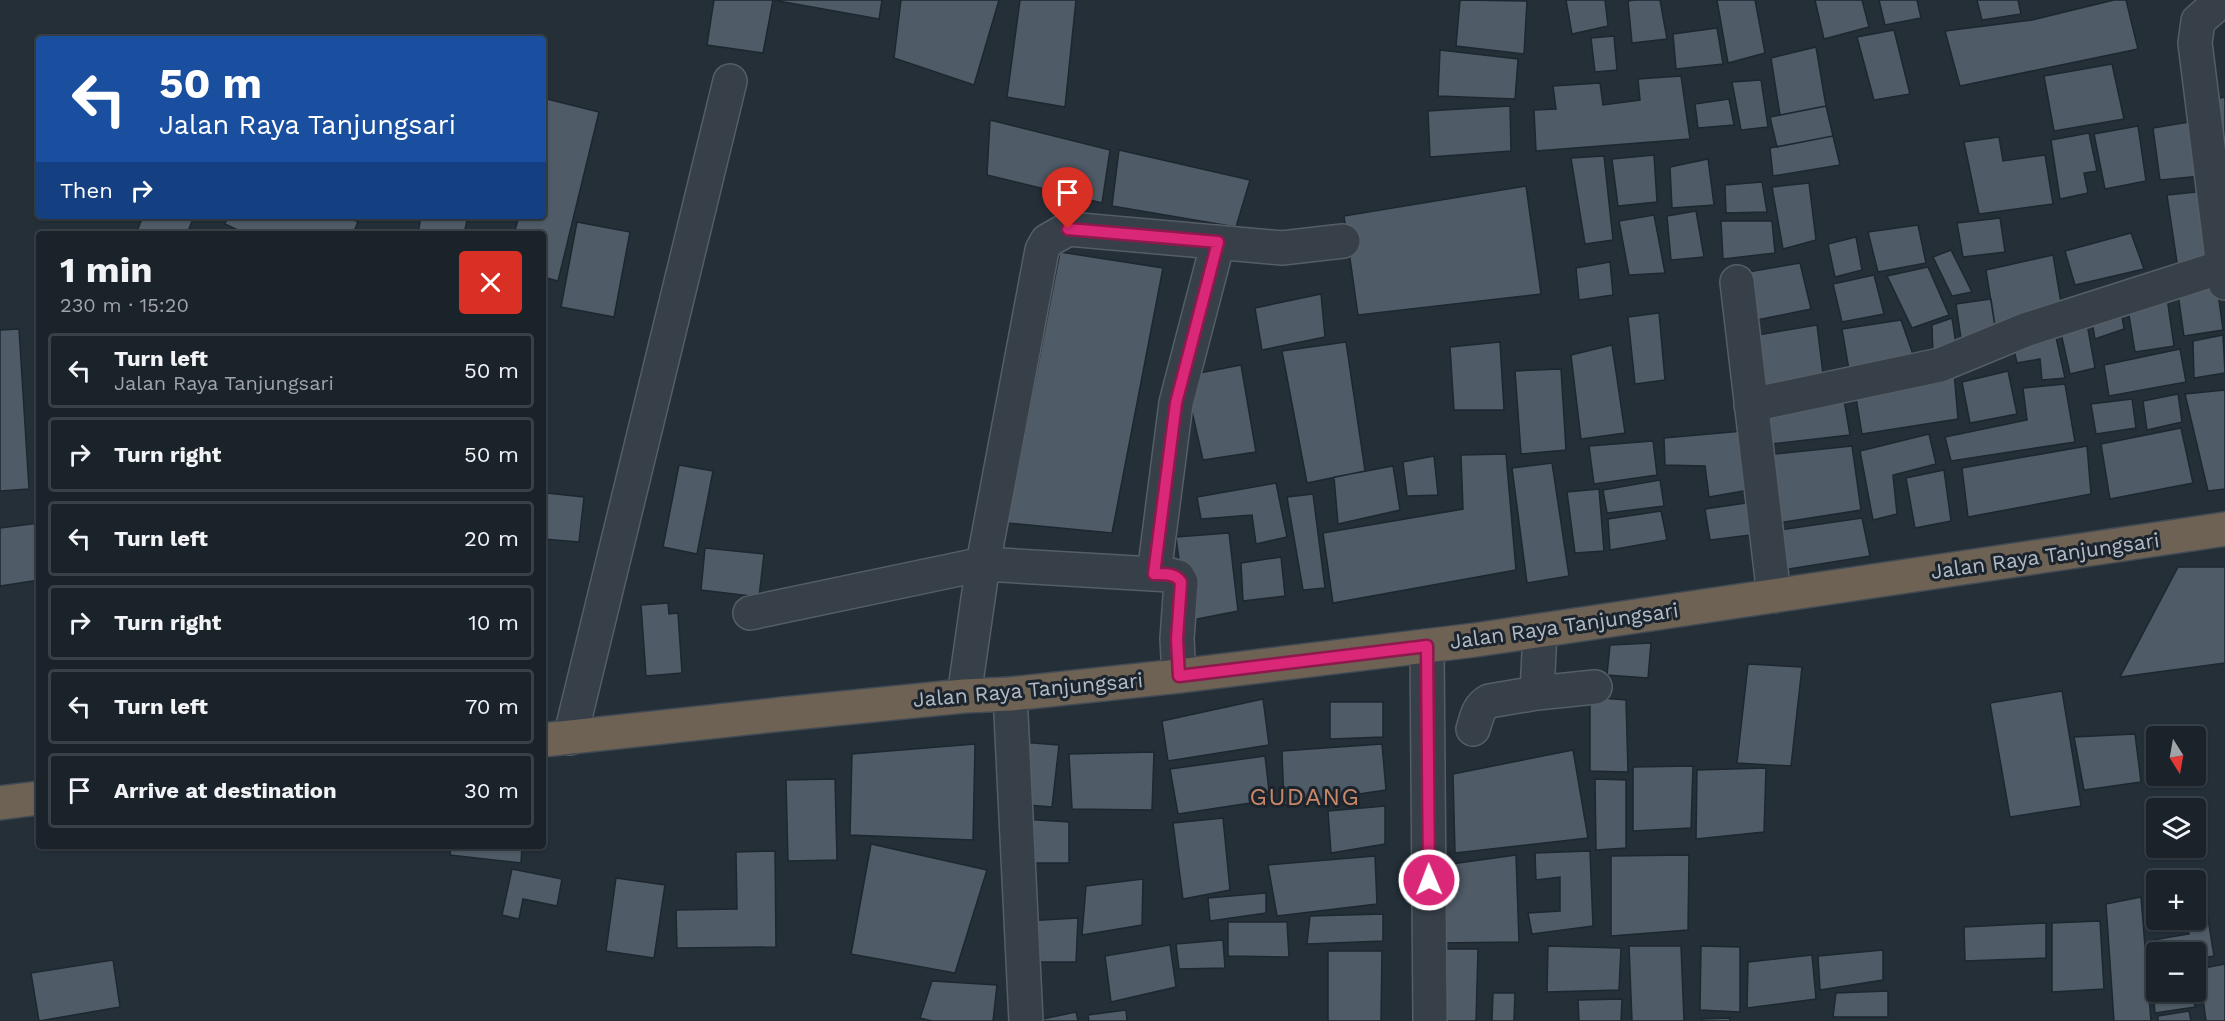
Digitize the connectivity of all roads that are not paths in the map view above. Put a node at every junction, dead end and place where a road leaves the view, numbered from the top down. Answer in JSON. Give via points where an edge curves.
{"nodes":[{"id":1,"x":2222,"y":0,"type":"edge"},
{"id":2,"x":730,"y":81,"type":"dead end"},
{"id":3,"x":1342,"y":241,"type":"dead end"},
{"id":4,"x":1218,"y":242,"type":"junction"},
{"id":5,"x":2224,"y":275,"type":"edge"},
{"id":6,"x":1737,"y":282,"type":"dead end"},
{"id":7,"x":1751,"y":405,"type":"junction"},
{"id":8,"x":2225,"y":529,"type":"edge"},
{"id":9,"x":984,"y":564,"type":"junction"},
{"id":10,"x":1154,"y":574,"type":"junction"},
{"id":11,"x":1774,"y":596,"type":"junction"},
{"id":12,"x":750,"y":613,"type":"dead end"},
{"id":13,"x":1540,"y":631,"type":"junction"},
{"id":14,"x":1427,"y":646,"type":"junction"},
{"id":15,"x":1179,"y":676,"type":"junction"},
{"id":16,"x":1595,"y":687,"type":"dead end"},
{"id":17,"x":1537,"y":693,"type":"junction"},
{"id":18,"x":1010,"y":694,"type":"junction"},
{"id":19,"x":964,"y":696,"type":"junction"},
{"id":20,"x":1473,"y":729,"type":"dead end"},
{"id":21,"x":556,"y":739,"type":"edge"},
{"id":22,"x":36,"y":798,"type":"edge"},
{"id":23,"x":0,"y":803,"type":"edge"},
{"id":24,"x":1026,"y":1021,"type":"edge"},
{"id":25,"x":1430,"y":1021,"type":"edge"}],
"edges":[{"from":1,"to":5,"type":"street","via":[[2198,21],[2195,43]]},
{"from":2,"to":21,"type":"street"},
{"from":3,"to":4,"type":"street","via":[[1282,248]]},
{"from":4,"to":9,"type":"street","via":[[1068,229],[1047,241],[1042,250]]},
{"from":4,"to":10,"type":"street","via":[[1176,403]]},
{"from":5,"to":7,"type":"street","via":[[2025,330],[1940,364]]},
{"from":6,"to":7,"type":"street"},
{"from":7,"to":11,"type":"street"},
{"from":8,"to":11,"type":"highway","name":"Jalan Raya Tanjungsari"},
{"from":9,"to":10,"type":"street"},
{"from":9,"to":12,"type":"street"},
{"from":9,"to":19,"type":"street"},
{"from":10,"to":15,"type":"street","via":[[1170,574],[1181,582]]},
{"from":11,"to":13,"type":"highway","name":"Jalan Raya Tanjungsari"},
{"from":13,"to":14,"type":"highway","name":"Jalan Raya Tanjungsari"},
{"from":13,"to":17,"type":"street"},
{"from":14,"to":15,"type":"highway","name":"Jalan Raya Tanjungsari"},
{"from":14,"to":25,"type":"street"},
{"from":15,"to":18,"type":"highway","name":"Jalan Raya Tanjungsari"},
{"from":16,"to":17,"type":"street"},
{"from":17,"to":20,"type":"street","via":[[1483,704]]},
{"from":18,"to":19,"type":"highway","name":"Jalan Raya Tanjungsari"},
{"from":18,"to":24,"type":"street"},
{"from":19,"to":21,"type":"highway","name":"Jalan Raya Tanjungsari"},
{"from":22,"to":23,"type":"highway"}]}
